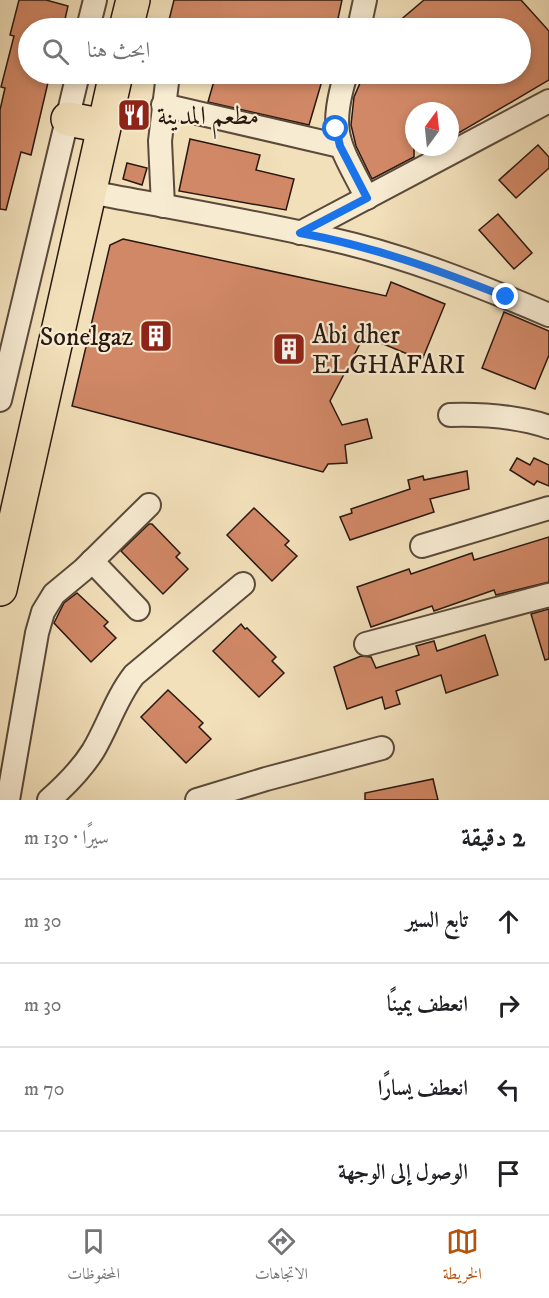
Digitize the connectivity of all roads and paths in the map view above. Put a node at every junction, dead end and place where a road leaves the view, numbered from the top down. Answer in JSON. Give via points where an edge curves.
{"nodes":[{"id":1,"x":94,"y":0,"type":"edge"},
{"id":2,"x":133,"y":0,"type":"edge"},
{"id":3,"x":365,"y":0,"type":"edge"},
{"id":4,"x":90,"y":18,"type":"edge"},
{"id":5,"x":128,"y":18,"type":"edge"},
{"id":6,"x":361,"y":18,"type":"edge"},
{"id":7,"x":76,"y":84,"type":"edge"},
{"id":8,"x":114,"y":84,"type":"edge"},
{"id":9,"x":166,"y":84,"type":"edge"},
{"id":10,"x":343,"y":84,"type":"edge"},
{"id":11,"x":549,"y":101,"type":"edge"},
{"id":12,"x":163,"y":105,"type":"junction"},
{"id":13,"x":68,"y":119,"type":"junction"},
{"id":14,"x":104,"y":126,"type":"junction"},
{"id":15,"x":340,"y":146,"type":"junction"},
{"id":16,"x":89,"y":192,"type":"junction"},
{"id":17,"x":367,"y":198,"type":"junction"},
{"id":18,"x":163,"y":206,"type":"junction"},
{"id":19,"x":300,"y":233,"type":"junction"},
{"id":20,"x":549,"y":315,"type":"edge"},
{"id":21,"x":0,"y":400,"type":"edge"},
{"id":22,"x":450,"y":415,"type":"dead end"},
{"id":23,"x":549,"y":427,"type":"edge"},
{"id":24,"x":149,"y":505,"type":"dead end"},
{"id":25,"x":549,"y":508,"type":"edge"},
{"id":26,"x":422,"y":546,"type":"dead end"},
{"id":27,"x":92,"y":561,"type":"junction"},
{"id":28,"x":243,"y":584,"type":"dead end"},
{"id":29,"x":0,"y":589,"type":"edge"},
{"id":30,"x":549,"y":595,"type":"edge"},
{"id":31,"x":138,"y":609,"type":"dead end"},
{"id":32,"x":366,"y":644,"type":"dead end"},
{"id":33,"x":382,"y":748,"type":"dead end"},
{"id":34,"x":8,"y":800,"type":"edge"},
{"id":35,"x":49,"y":800,"type":"edge"},
{"id":36,"x":197,"y":800,"type":"edge"}],
"edges":[{"from":1,"to":4,"type":"street"},
{"from":2,"to":5,"type":"main road"},
{"from":3,"to":6,"type":"street"},
{"from":7,"to":13,"type":"street"},
{"from":8,"to":14,"type":"main road"},
{"from":9,"to":12,"type":"street"},
{"from":10,"to":15,"type":"street","via":[[336,112]]},
{"from":11,"to":17,"type":"street"},
{"from":12,"to":15,"type":"street"},
{"from":12,"to":18,"type":"street"},
{"from":13,"to":14,"type":"main road"},
{"from":13,"to":21,"type":"street"},
{"from":14,"to":16,"type":"main road"},
{"from":15,"to":17,"type":"street"},
{"from":16,"to":18,"type":"street"},
{"from":16,"to":29,"type":"main road"},
{"from":17,"to":19,"type":"street"},
{"from":18,"to":19,"type":"street"},
{"from":19,"to":20,"type":"street","via":[[423,266]]},
{"from":22,"to":23,"type":"street","via":[[492,415]]},
{"from":24,"to":27,"type":"street"},
{"from":25,"to":26,"type":"street"},
{"from":27,"to":31,"type":"street"},
{"from":27,"to":34,"type":"street","via":[[54,594],[39,622]]},
{"from":28,"to":35,"type":"street","via":[[134,675],[85,763]]},
{"from":30,"to":32,"type":"street"},
{"from":33,"to":36,"type":"street"}]}
